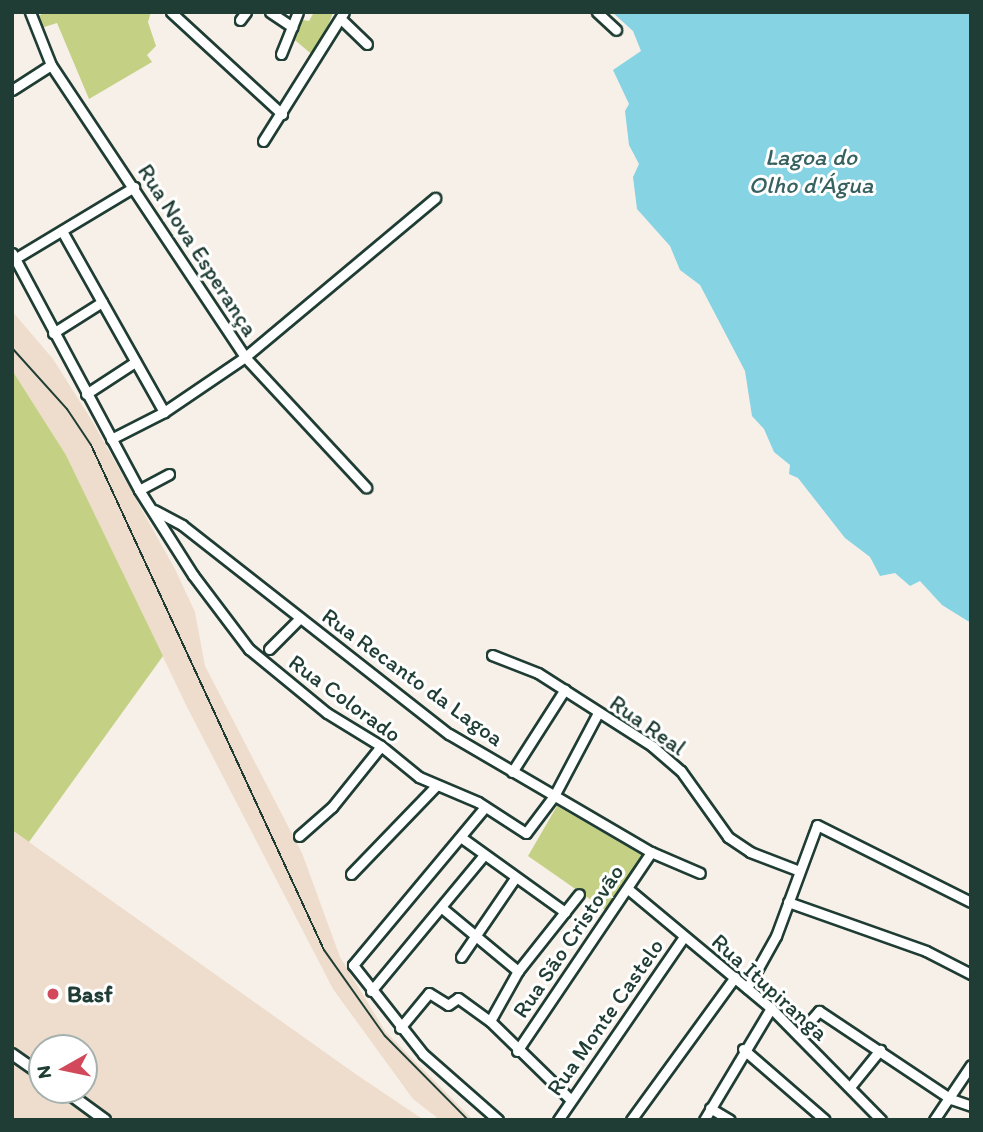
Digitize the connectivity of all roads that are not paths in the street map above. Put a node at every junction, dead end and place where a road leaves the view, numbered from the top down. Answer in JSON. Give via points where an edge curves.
{"nodes":[{"id":1,"x":30,"y":12,"type":"edge"},
{"id":2,"x":171,"y":12,"type":"edge"},
{"id":3,"x":270,"y":12,"type":"edge"},
{"id":4,"x":298,"y":12,"type":"edge"},
{"id":5,"x":597,"y":12,"type":"edge"},
{"id":6,"x":342,"y":16,"type":"edge"},
{"id":7,"x":292,"y":27,"type":"junction"},
{"id":8,"x":616,"y":30,"type":"dead end"},
{"id":9,"x":367,"y":44,"type":"dead end"},
{"id":10,"x":281,"y":54,"type":"dead end"},
{"id":11,"x":51,"y":65,"type":"junction"},
{"id":12,"x":12,"y":90,"type":"edge"},
{"id":13,"x":282,"y":114,"type":"junction"},
{"id":14,"x":263,"y":141,"type":"dead end"},
{"id":15,"x":134,"y":187,"type":"junction"},
{"id":16,"x":435,"y":198,"type":"dead end"},
{"id":17,"x":62,"y":231,"type":"junction"},
{"id":18,"x":14,"y":255,"type":"edge"},
{"id":19,"x":102,"y":302,"type":"junction"},
{"id":20,"x":53,"y":333,"type":"junction"},
{"id":21,"x":245,"y":357,"type":"junction"},
{"id":22,"x":135,"y":362,"type":"junction"},
{"id":23,"x":86,"y":394,"type":"junction"},
{"id":24,"x":164,"y":412,"type":"junction"},
{"id":25,"x":111,"y":439,"type":"junction"},
{"id":26,"x":169,"y":474,"type":"dead end"},
{"id":27,"x":366,"y":487,"type":"dead end"},
{"id":28,"x":139,"y":490,"type":"junction"},
{"id":29,"x":154,"y":510,"type":"junction"},
{"id":30,"x":300,"y":618,"type":"junction"},
{"id":31,"x":270,"y":649,"type":"dead end"},
{"id":32,"x":492,"y":655,"type":"dead end"},
{"id":33,"x":565,"y":689,"type":"junction"},
{"id":34,"x":598,"y":713,"type":"junction"},
{"id":35,"x":381,"y":746,"type":"junction"},
{"id":36,"x":512,"y":772,"type":"junction"},
{"id":37,"x":436,"y":786,"type":"junction"},
{"id":38,"x":554,"y":796,"type":"junction"},
{"id":39,"x":485,"y":807,"type":"junction"},
{"id":40,"x":299,"y":836,"type":"dead end"},
{"id":41,"x":462,"y":838,"type":"junction"},
{"id":42,"x":651,"y":852,"type":"junction"},
{"id":43,"x":484,"y":855,"type":"junction"},
{"id":44,"x":797,"y":870,"type":"junction"},
{"id":45,"x":700,"y":873,"type":"dead end"},
{"id":46,"x":351,"y":874,"type":"dead end"},
{"id":47,"x":515,"y":877,"type":"junction"},
{"id":48,"x":628,"y":889,"type":"junction"},
{"id":49,"x":579,"y":894,"type":"dead end"},
{"id":50,"x":788,"y":902,"type":"junction"},
{"id":51,"x":971,"y":902,"type":"edge"},
{"id":52,"x":442,"y":908,"type":"junction"},
{"id":53,"x":565,"y":912,"type":"junction"},
{"id":54,"x":476,"y":936,"type":"junction"},
{"id":55,"x":684,"y":937,"type":"junction"},
{"id":56,"x":461,"y":957,"type":"dead end"},
{"id":57,"x":518,"y":971,"type":"junction"},
{"id":58,"x":971,"y":974,"type":"edge"},
{"id":59,"x":734,"y":977,"type":"junction"},
{"id":60,"x":747,"y":988,"type":"junction"},
{"id":61,"x":372,"y":991,"type":"junction"},
{"id":62,"x":771,"y":1008,"type":"junction"},
{"id":63,"x":490,"y":1021,"type":"junction"},
{"id":64,"x":400,"y":1028,"type":"junction"},
{"id":65,"x":798,"y":1035,"type":"junction"},
{"id":66,"x":743,"y":1049,"type":"junction"},
{"id":67,"x":880,"y":1050,"type":"junction"},
{"id":68,"x":517,"y":1051,"type":"junction"},
{"id":69,"x":12,"y":1054,"type":"edge"},
{"id":70,"x":28,"y":1065,"type":"edge"},
{"id":71,"x":971,"y":1065,"type":"edge"},
{"id":72,"x":850,"y":1087,"type":"junction"},
{"id":73,"x":570,"y":1099,"type":"junction"},
{"id":74,"x":951,"y":1099,"type":"junction"},
{"id":75,"x":83,"y":1104,"type":"edge"},
{"id":76,"x":971,"y":1106,"type":"edge"},
{"id":77,"x":710,"y":1108,"type":"junction"},
{"id":78,"x":821,"y":1119,"type":"edge"},
{"id":79,"x":105,"y":1120,"type":"edge"},
{"id":80,"x":498,"y":1120,"type":"edge"},
{"id":81,"x":558,"y":1120,"type":"edge"},
{"id":82,"x":631,"y":1120,"type":"edge"},
{"id":83,"x":704,"y":1120,"type":"edge"},
{"id":84,"x":730,"y":1120,"type":"edge"},
{"id":85,"x":881,"y":1120,"type":"edge"},
{"id":86,"x":934,"y":1120,"type":"edge"}],
"edges":[{"from":1,"to":11,"type":"street","name":"Rua Nova Esperança"},
{"from":2,"to":13,"type":"street"},
{"from":3,"to":7,"type":"street"},
{"from":4,"to":7,"type":"street"},
{"from":5,"to":8,"type":"street"},
{"from":6,"to":9,"type":"street"},
{"from":6,"to":13,"type":"street"},
{"from":7,"to":10,"type":"street"},
{"from":11,"to":12,"type":"street"},
{"from":11,"to":15,"type":"street","name":"Rua Nova Esperança"},
{"from":13,"to":14,"type":"street"},
{"from":15,"to":17,"type":"street"},
{"from":15,"to":21,"type":"street","name":"Rua Nova Esperança"},
{"from":16,"to":21,"type":"street"},
{"from":17,"to":18,"type":"street"},
{"from":17,"to":19,"type":"street"},
{"from":18,"to":20,"type":"street","name":"Rua Colorado"},
{"from":19,"to":20,"type":"street"},
{"from":19,"to":22,"type":"street"},
{"from":20,"to":23,"type":"street","name":"Rua Colorado"},
{"from":21,"to":24,"type":"street"},
{"from":21,"to":27,"type":"street","name":"Rua Nova Esperança"},
{"from":22,"to":23,"type":"street"},
{"from":22,"to":24,"type":"street"},
{"from":23,"to":25,"type":"street","name":"Rua Colorado"},
{"from":24,"to":25,"type":"street"},
{"from":25,"to":28,"type":"street","name":"Rua Colorado"},
{"from":26,"to":28,"type":"street"},
{"from":28,"to":29,"type":"street","name":"Rua Colorado"},
{"from":29,"to":30,"type":"street","name":"Rua Recanto da Lagoa","via":[[182,525]]},
{"from":29,"to":35,"type":"street","name":"Rua Colorado","via":[[194,575],[249,649],[327,713]]},
{"from":30,"to":31,"type":"street"},
{"from":30,"to":36,"type":"street","name":"Rua Recanto da Lagoa","via":[[449,734]]},
{"from":32,"to":33,"type":"street","name":"Rua Real"},
{"from":33,"to":34,"type":"street","name":"Rua Real"},
{"from":33,"to":36,"type":"street"},
{"from":34,"to":38,"type":"street"},
{"from":34,"to":44,"type":"street","name":"Rua Real","via":[[668,758],[735,842]]},
{"from":35,"to":37,"type":"street","name":"Rua Colorado"},
{"from":35,"to":40,"type":"street","via":[[332,807]]},
{"from":36,"to":38,"type":"street","name":"Rua Recanto da Lagoa"},
{"from":37,"to":39,"type":"street","name":"Rua Colorado"},
{"from":37,"to":46,"type":"street"},
{"from":38,"to":39,"type":"street","name":"Rua Colorado","via":[[526,833]]},
{"from":38,"to":42,"type":"street","name":"Rua Recanto da Lagoa"},
{"from":39,"to":41,"type":"street"},
{"from":41,"to":43,"type":"street"},
{"from":41,"to":61,"type":"street","via":[[353,965]]},
{"from":42,"to":45,"type":"street","name":"Rua Recanto da Lagoa"},
{"from":42,"to":48,"type":"street","name":"Rua São Cristovão"},
{"from":43,"to":47,"type":"street"},
{"from":43,"to":52,"type":"street"},
{"from":44,"to":50,"type":"street"},
{"from":44,"to":51,"type":"street","via":[[818,825]]},
{"from":47,"to":53,"type":"street"},
{"from":47,"to":54,"type":"street"},
{"from":48,"to":55,"type":"street","name":"Rua Itupiranga"},
{"from":48,"to":68,"type":"street","name":"Rua São Cristovão"},
{"from":49,"to":53,"type":"street"},
{"from":50,"to":58,"type":"street","via":[[926,951]]},
{"from":50,"to":60,"type":"street","via":[[771,947]]},
{"from":52,"to":54,"type":"street"},
{"from":52,"to":61,"type":"street"},
{"from":53,"to":57,"type":"street"},
{"from":54,"to":56,"type":"street"},
{"from":54,"to":57,"type":"street"},
{"from":55,"to":59,"type":"street","name":"Rua Itupiranga"},
{"from":55,"to":73,"type":"street","name":"Rua Monte Castelo"},
{"from":57,"to":63,"type":"street"},
{"from":59,"to":60,"type":"street","name":"Rua Itupiranga"},
{"from":59,"to":82,"type":"street"},
{"from":60,"to":62,"type":"street","name":"Rua Itupiranga"},
{"from":61,"to":64,"type":"street"},
{"from":62,"to":65,"type":"street","name":"Rua Itupiranga"},
{"from":62,"to":66,"type":"street"},
{"from":63,"to":64,"type":"street","name":"Rua São Cristovão","via":[[458,998],[448,1005],[430,993]]},
{"from":63,"to":68,"type":"street","name":"Rua São Cristovão"},
{"from":64,"to":80,"type":"street","via":[[455,1086]]},
{"from":65,"to":67,"type":"street","via":[[819,1011]]},
{"from":65,"to":72,"type":"street","name":"Rua Itupiranga"},
{"from":66,"to":77,"type":"street"},
{"from":66,"to":78,"type":"street"},
{"from":67,"to":72,"type":"street"},
{"from":67,"to":74,"type":"street"},
{"from":68,"to":73,"type":"street","name":"Rua São Cristovão"},
{"from":69,"to":70,"type":"main road"},
{"from":71,"to":74,"type":"street"},
{"from":72,"to":85,"type":"street","name":"Rua Itupiranga"},
{"from":73,"to":81,"type":"street","name":"Rua Monte Castelo"},
{"from":74,"to":76,"type":"street"},
{"from":74,"to":86,"type":"street"},
{"from":75,"to":79,"type":"main road"},
{"from":77,"to":83,"type":"street"},
{"from":77,"to":84,"type":"street"}]}
